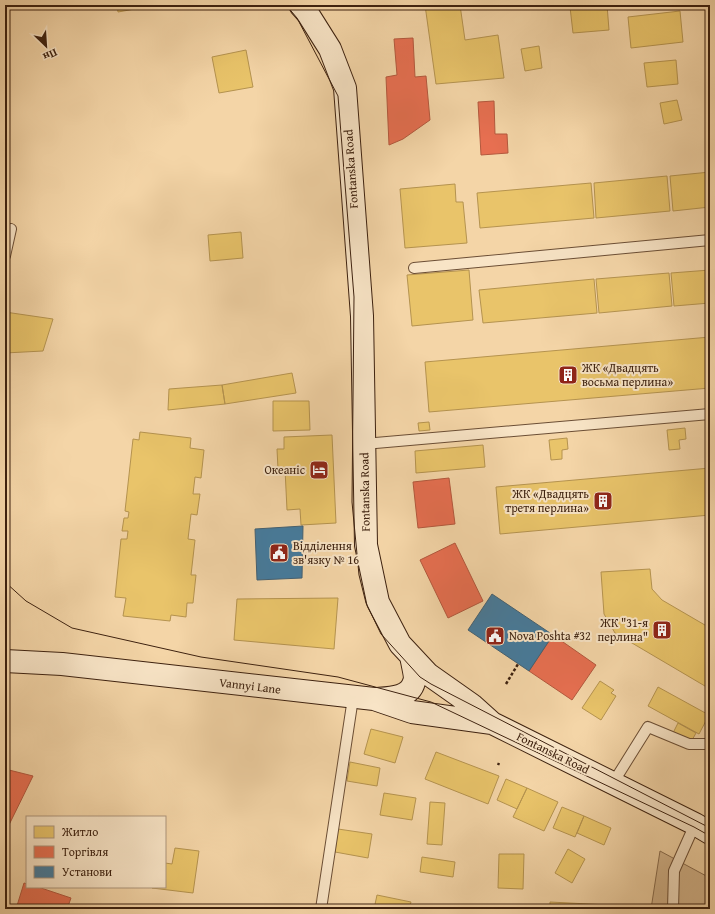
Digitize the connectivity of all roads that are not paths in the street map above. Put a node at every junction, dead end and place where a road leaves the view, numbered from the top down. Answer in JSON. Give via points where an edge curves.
{"nodes":[{"id":1,"x":300,"y":5,"type":"edge"},
{"id":2,"x":11,"y":229,"type":"dead end"},
{"id":3,"x":710,"y":240,"type":"edge"},
{"id":4,"x":5,"y":256,"type":"edge"},
{"id":5,"x":414,"y":268,"type":"dead end"},
{"id":6,"x":710,"y":414,"type":"edge"},
{"id":7,"x":364,"y":444,"type":"junction"},
{"id":8,"x":412,"y":656,"type":"junction"},
{"id":9,"x":5,"y":661,"type":"edge"},
{"id":10,"x":353,"y":698,"type":"junction"},
{"id":11,"x":374,"y":700,"type":"junction"},
{"id":12,"x":492,"y":723,"type":"junction"},
{"id":13,"x":710,"y":746,"type":"edge"},
{"id":14,"x":613,"y":782,"type":"junction"},
{"id":15,"x":703,"y":828,"type":"edge"},
{"id":16,"x":321,"y":909,"type":"edge"},
{"id":17,"x":673,"y":909,"type":"edge"}],
"edges":[{"from":1,"to":7,"type":"main road","name":"Fontanska Road","via":[[330,49],[345,88],[362,316]]},
{"from":2,"to":4,"type":"lane"},
{"from":3,"to":5,"type":"lane"},
{"from":6,"to":7,"type":"lane"},
{"from":7,"to":8,"type":"main road","name":"Fontanska Road","via":[[366,545],[378,602],[400,644]]},
{"from":8,"to":11,"type":"main road","via":[[414,682],[408,692],[396,697]]},
{"from":8,"to":12,"type":"main road","name":"Fontanska Road","via":[[428,674],[472,705]]},
{"from":9,"to":10,"type":"main road","name":"Vannyi Lane","via":[[62,664]]},
{"from":10,"to":11,"type":"main road","name":"Vannyi Lane"},
{"from":10,"to":16,"type":"lane"},
{"from":11,"to":12,"type":"main road","name":"Vannyi Lane","via":[[412,712]]},
{"from":12,"to":14,"type":"main road","name":"Fontanska Road"},
{"from":13,"to":14,"type":"lane","via":[[690,744],[648,727]]},
{"from":14,"to":15,"type":"main road","name":"Fontanska Road"},
{"from":15,"to":17,"type":"lane","via":[[674,871]]}]}
